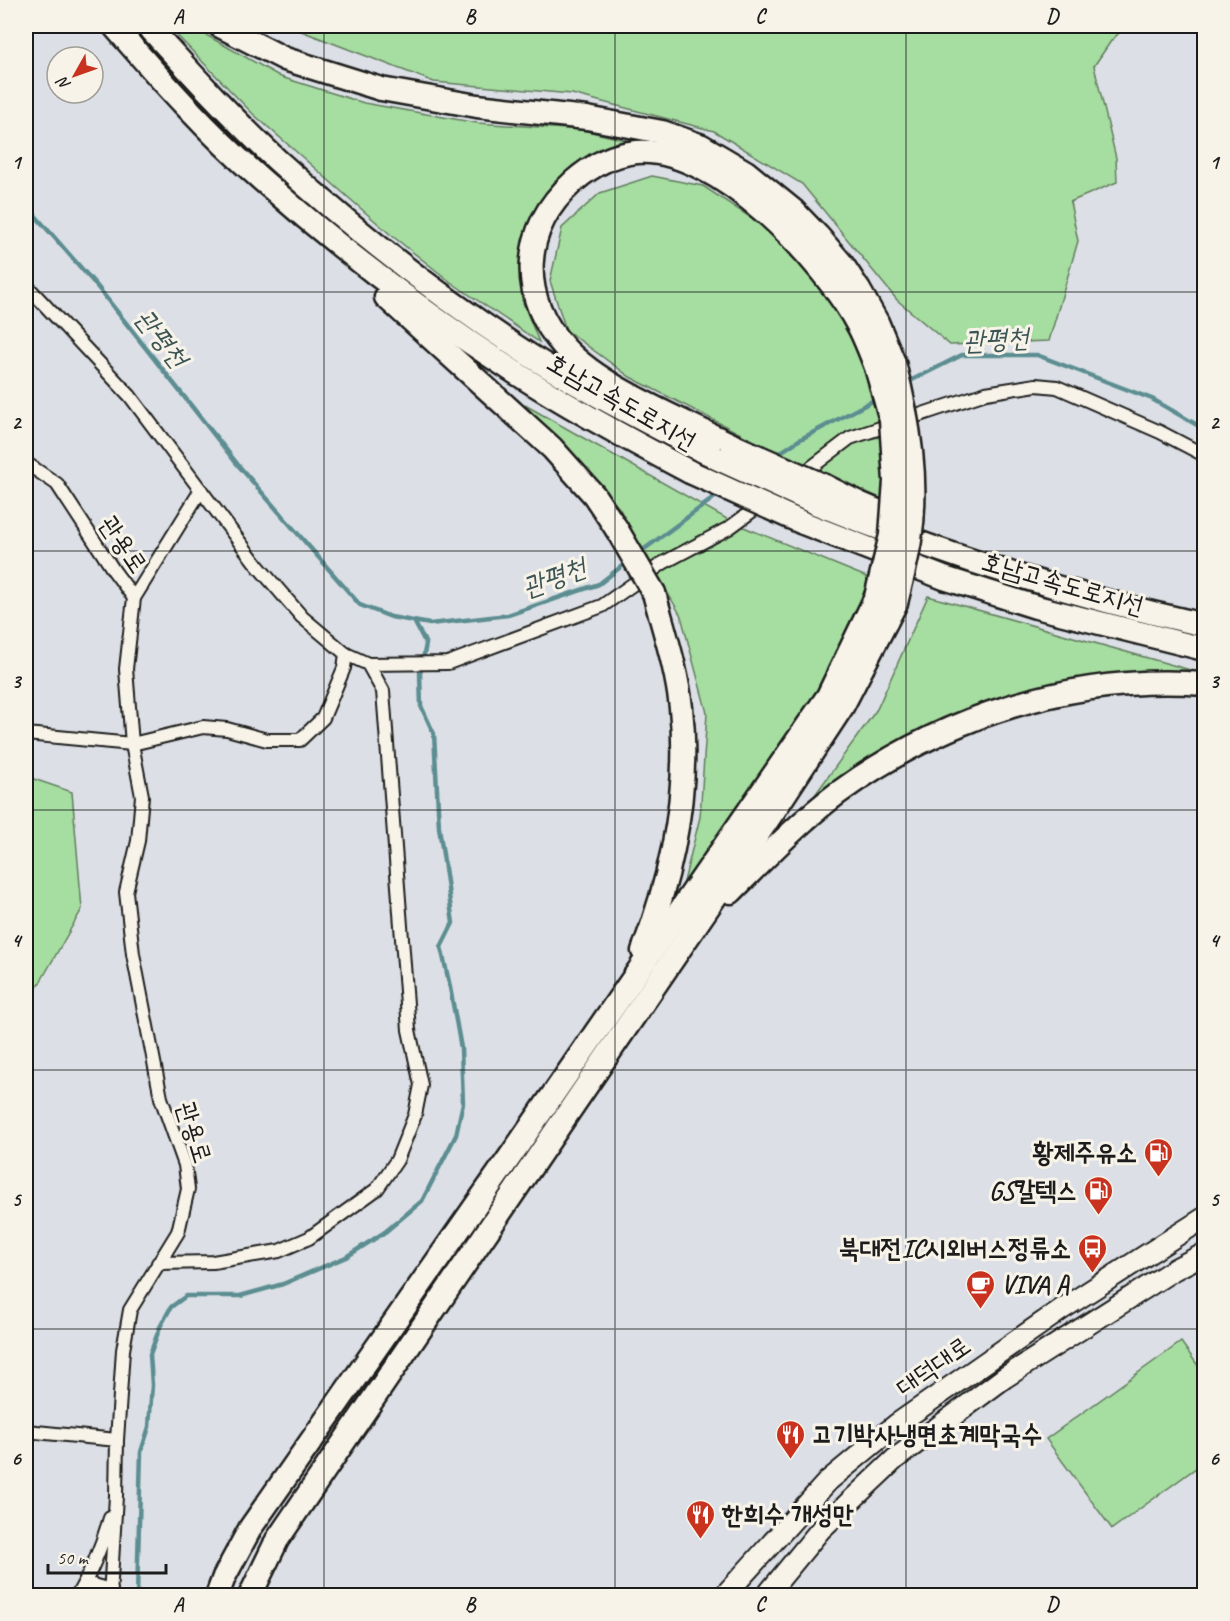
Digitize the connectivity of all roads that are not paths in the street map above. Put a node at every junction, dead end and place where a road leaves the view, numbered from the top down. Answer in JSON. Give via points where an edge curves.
{"nodes":[{"id":1,"x":114,"y":26,"type":"edge"},
{"id":2,"x":148,"y":26,"type":"edge"},
{"id":3,"x":220,"y":26,"type":"edge"},
{"id":4,"x":260,"y":179,"type":"junction"},
{"id":5,"x":26,"y":285,"type":"edge"},
{"id":6,"x":885,"y":365,"type":"junction"},
{"id":7,"x":724,"y":451,"type":"junction"},
{"id":8,"x":1204,"y":455,"type":"edge"},
{"id":9,"x":26,"y":463,"type":"edge"},
{"id":10,"x":201,"y":490,"type":"junction"},
{"id":11,"x":134,"y":598,"type":"junction"},
{"id":12,"x":886,"y":600,"type":"junction"},
{"id":13,"x":1204,"y":625,"type":"edge"},
{"id":14,"x":1204,"y":649,"type":"edge"},
{"id":15,"x":346,"y":654,"type":"junction"},
{"id":16,"x":368,"y":664,"type":"junction"},
{"id":17,"x":1204,"y":684,"type":"edge"},
{"id":18,"x":26,"y":734,"type":"edge"},
{"id":19,"x":132,"y":744,"type":"junction"},
{"id":20,"x":676,"y":954,"type":"junction"},
{"id":21,"x":619,"y":1000,"type":"junction"},
{"id":22,"x":1204,"y":1218,"type":"edge"},
{"id":23,"x":1204,"y":1254,"type":"edge"},
{"id":24,"x":158,"y":1263,"type":"junction"},
{"id":25,"x":26,"y":1431,"type":"edge"},
{"id":26,"x":117,"y":1440,"type":"junction"},
{"id":27,"x":116,"y":1496,"type":"junction"},
{"id":28,"x":85,"y":1583,"type":"junction"},
{"id":29,"x":110,"y":1593,"type":"edge"},
{"id":30,"x":76,"y":1596,"type":"edge"},
{"id":31,"x":217,"y":1596,"type":"edge"},
{"id":32,"x":250,"y":1596,"type":"edge"},
{"id":33,"x":724,"y":1596,"type":"edge"},
{"id":34,"x":766,"y":1596,"type":"edge"}],
"edges":[{"from":1,"to":4,"type":"highway","name":"호남고속도로지선","via":[[180,100]]},
{"from":2,"to":7,"type":"highway","name":"호남고속도로지선","via":[[278,160],[433,288],[529,355],[630,414]]},
{"from":3,"to":6,"type":"highway","via":[[285,59],[381,89],[477,106],[587,118],[662,132],[702,146],[746,172],[794,211],[842,264],[877,322]]},
{"from":4,"to":14,"type":"highway","name":"호남고속도로지선","bridge":true,"via":[[423,309],[516,373],[690,472],[803,523],[954,582]]},
{"from":4,"to":21,"type":"highway","bridge":true,"via":[[552,448],[594,495],[654,592],[681,707],[683,782],[662,894],[639,960]]},
{"from":5,"to":10,"type":"street","via":[[130,396]]},
{"from":6,"to":7,"type":"highway","via":[[824,276],[778,224],[733,188],[689,162],[655,153],[638,152],[598,163],[564,190],[536,236],[531,276],[539,310],[579,362]]},
{"from":6,"to":12,"type":"highway","bridge":true,"via":[[908,415],[914,481],[910,539]]},
{"from":7,"to":13,"type":"highway","name":"호남고속도로지선","bridge":true,"via":[[820,494],[859,503],[976,551],[1002,572]]},
{"from":8,"to":16,"type":"street","via":[[1057,387],[1036,385],[986,393],[850,438],[729,528],[663,563],[602,606],[448,663]]},
{"from":9,"to":11,"type":"street","name":"관용로","via":[[57,484]]},
{"from":10,"to":11,"type":"street"},
{"from":10,"to":15,"type":"street","via":[[302,617]]},
{"from":11,"to":19,"type":"street","name":"관용로","via":[[126,669]]},
{"from":12,"to":20,"type":"highway","via":[[842,707]]},
{"from":12,"to":21,"type":"highway","via":[[828,696]]},
{"from":15,"to":16,"type":"street"},
{"from":15,"to":19,"type":"street","via":[[323,718],[300,740],[267,740],[203,727]]},
{"from":16,"to":24,"type":"street","via":[[383,691],[410,1030],[421,1085],[415,1115],[397,1160],[377,1189],[309,1238],[279,1251],[213,1262]]},
{"from":17,"to":20,"type":"highway","via":[[1137,684],[1038,698],[979,716],[923,741],[837,794],[803,821]]},
{"from":18,"to":19,"type":"street"},
{"from":19,"to":24,"type":"street","name":"관용로","via":[[142,796],[138,841],[126,892],[133,954],[161,1098],[185,1165],[188,1189],[178,1232]]},
{"from":20,"to":32,"type":"highway","via":[[277,1540]]},
{"from":21,"to":31,"type":"highway","via":[[251,1527]]},
{"from":22,"to":33,"type":"main road","name":"대덕대로","via":[[1062,1309],[897,1424],[828,1481]]},
{"from":23,"to":34,"type":"main road","name":"대덕대로","via":[[1004,1378],[895,1459],[821,1529]]},
{"from":24,"to":26,"type":"street","name":"관용로","via":[[130,1310]]},
{"from":25,"to":26,"type":"street"},
{"from":26,"to":27,"type":"street","name":"관용로"},
{"from":27,"to":28,"type":"street","via":[[104,1541]]},
{"from":27,"to":29,"type":"street","name":"관용로"},
{"from":28,"to":29,"type":"street"},
{"from":28,"to":30,"type":"street"}]}
